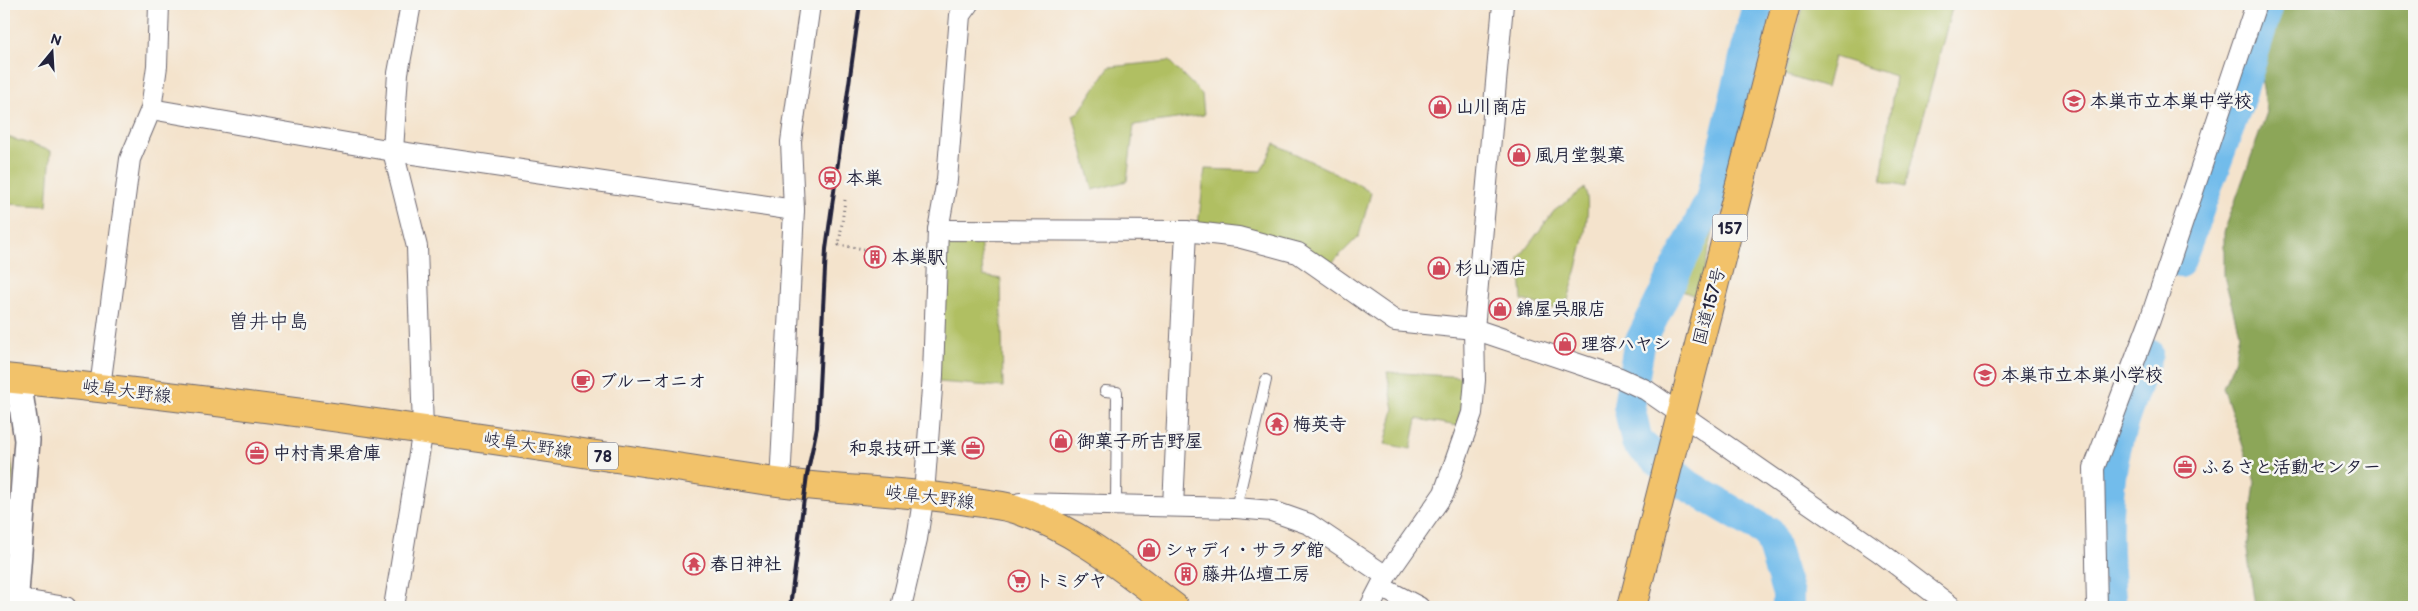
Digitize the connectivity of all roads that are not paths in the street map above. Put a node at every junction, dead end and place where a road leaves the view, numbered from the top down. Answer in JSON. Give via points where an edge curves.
{"nodes":[{"id":1,"x":159,"y":4,"type":"edge"},
{"id":2,"x":412,"y":4,"type":"edge"},
{"id":3,"x":810,"y":4,"type":"edge"},
{"id":4,"x":1503,"y":4,"type":"edge"},
{"id":5,"x":1786,"y":4,"type":"edge"},
{"id":6,"x":2256,"y":4,"type":"edge"},
{"id":7,"x":961,"y":8,"type":"edge"},
{"id":8,"x":151,"y":109,"type":"junction"},
{"id":9,"x":393,"y":151,"type":"junction"},
{"id":10,"x":794,"y":210,"type":"junction"},
{"id":11,"x":938,"y":230,"type":"junction"},
{"id":12,"x":1186,"y":231,"type":"junction"},
{"id":13,"x":1474,"y":329,"type":"junction"},
{"id":14,"x":11,"y":378,"type":"edge"},
{"id":15,"x":1266,"y":380,"type":"dead end"},
{"id":16,"x":100,"y":388,"type":"junction"},
{"id":17,"x":1105,"y":391,"type":"dead end"},
{"id":18,"x":1681,"y":415,"type":"junction"},
{"id":19,"x":424,"y":429,"type":"junction"},
{"id":20,"x":780,"y":483,"type":"junction"},
{"id":21,"x":924,"y":494,"type":"junction"},
{"id":22,"x":1116,"y":505,"type":"junction"},
{"id":23,"x":1173,"y":506,"type":"junction"},
{"id":24,"x":1013,"y":508,"type":"junction"},
{"id":25,"x":1236,"y":508,"type":"junction"},
{"id":26,"x":1383,"y":582,"type":"junction"},
{"id":27,"x":15,"y":603,"type":"edge"},
{"id":28,"x":66,"y":607,"type":"edge"},
{"id":29,"x":394,"y":607,"type":"edge"},
{"id":30,"x":901,"y":607,"type":"edge"},
{"id":31,"x":1174,"y":607,"type":"edge"},
{"id":32,"x":1370,"y":607,"type":"edge"},
{"id":33,"x":1419,"y":607,"type":"edge"},
{"id":34,"x":1632,"y":607,"type":"edge"},
{"id":35,"x":1952,"y":607,"type":"edge"},
{"id":36,"x":2097,"y":607,"type":"edge"}],
"edges":[{"from":1,"to":8,"type":"street","via":[[157,66]]},
{"from":2,"to":9,"type":"street","via":[[398,74]]},
{"from":3,"to":10,"type":"street","via":[[791,142]]},
{"from":4,"to":13,"type":"street"},
{"from":5,"to":18,"type":"main road","name":"国道157号","number":"157"},
{"from":6,"to":36,"type":"street","via":[[2150,320],[2094,468]]},
{"from":7,"to":11,"type":"street","via":[[947,180]]},
{"from":8,"to":9,"type":"street"},
{"from":8,"to":16,"type":"street","via":[[130,159]]},
{"from":9,"to":10,"type":"street"},
{"from":9,"to":19,"type":"street","via":[[417,247]]},
{"from":10,"to":20,"type":"street"},
{"from":11,"to":12,"type":"street"},
{"from":11,"to":21,"type":"street","via":[[933,375]]},
{"from":12,"to":13,"type":"street","via":[[1238,236],[1298,253],[1395,321]]},
{"from":12,"to":23,"type":"street"},
{"from":13,"to":18,"type":"street","via":[[1620,378],[1646,390]]},
{"from":13,"to":26,"type":"street","via":[[1472,414],[1444,493]]},
{"from":14,"to":16,"type":"main road","name":"岐阜大野線","number":"78"},
{"from":14,"to":27,"type":"street","via":[[27,440]]},
{"from":15,"to":25,"type":"lane"},
{"from":16,"to":19,"type":"main road","name":"岐阜大野線","number":"78"},
{"from":17,"to":22,"type":"lane","via":[[1117,392]]},
{"from":18,"to":34,"type":"main road","name":"国道157号","number":"157"},
{"from":18,"to":35,"type":"street","via":[[1881,553]]},
{"from":19,"to":20,"type":"main road","name":"岐阜大野線","number":"78"},
{"from":19,"to":29,"type":"street"},
{"from":20,"to":21,"type":"main road","name":"岐阜大野線","number":"78"},
{"from":21,"to":24,"type":"main road","name":"岐阜大野線","number":"78"},
{"from":21,"to":30,"type":"street"},
{"from":22,"to":23,"type":"street"},
{"from":22,"to":24,"type":"street","via":[[1020,503]]},
{"from":23,"to":25,"type":"street"},
{"from":24,"to":31,"type":"main road","name":"岐阜大野線","number":"78","via":[[1060,528],[1105,554]]},
{"from":25,"to":26,"type":"street","via":[[1272,511],[1309,524]]},
{"from":26,"to":32,"type":"street"},
{"from":26,"to":33,"type":"street"},
{"from":27,"to":28,"type":"street"}]}
